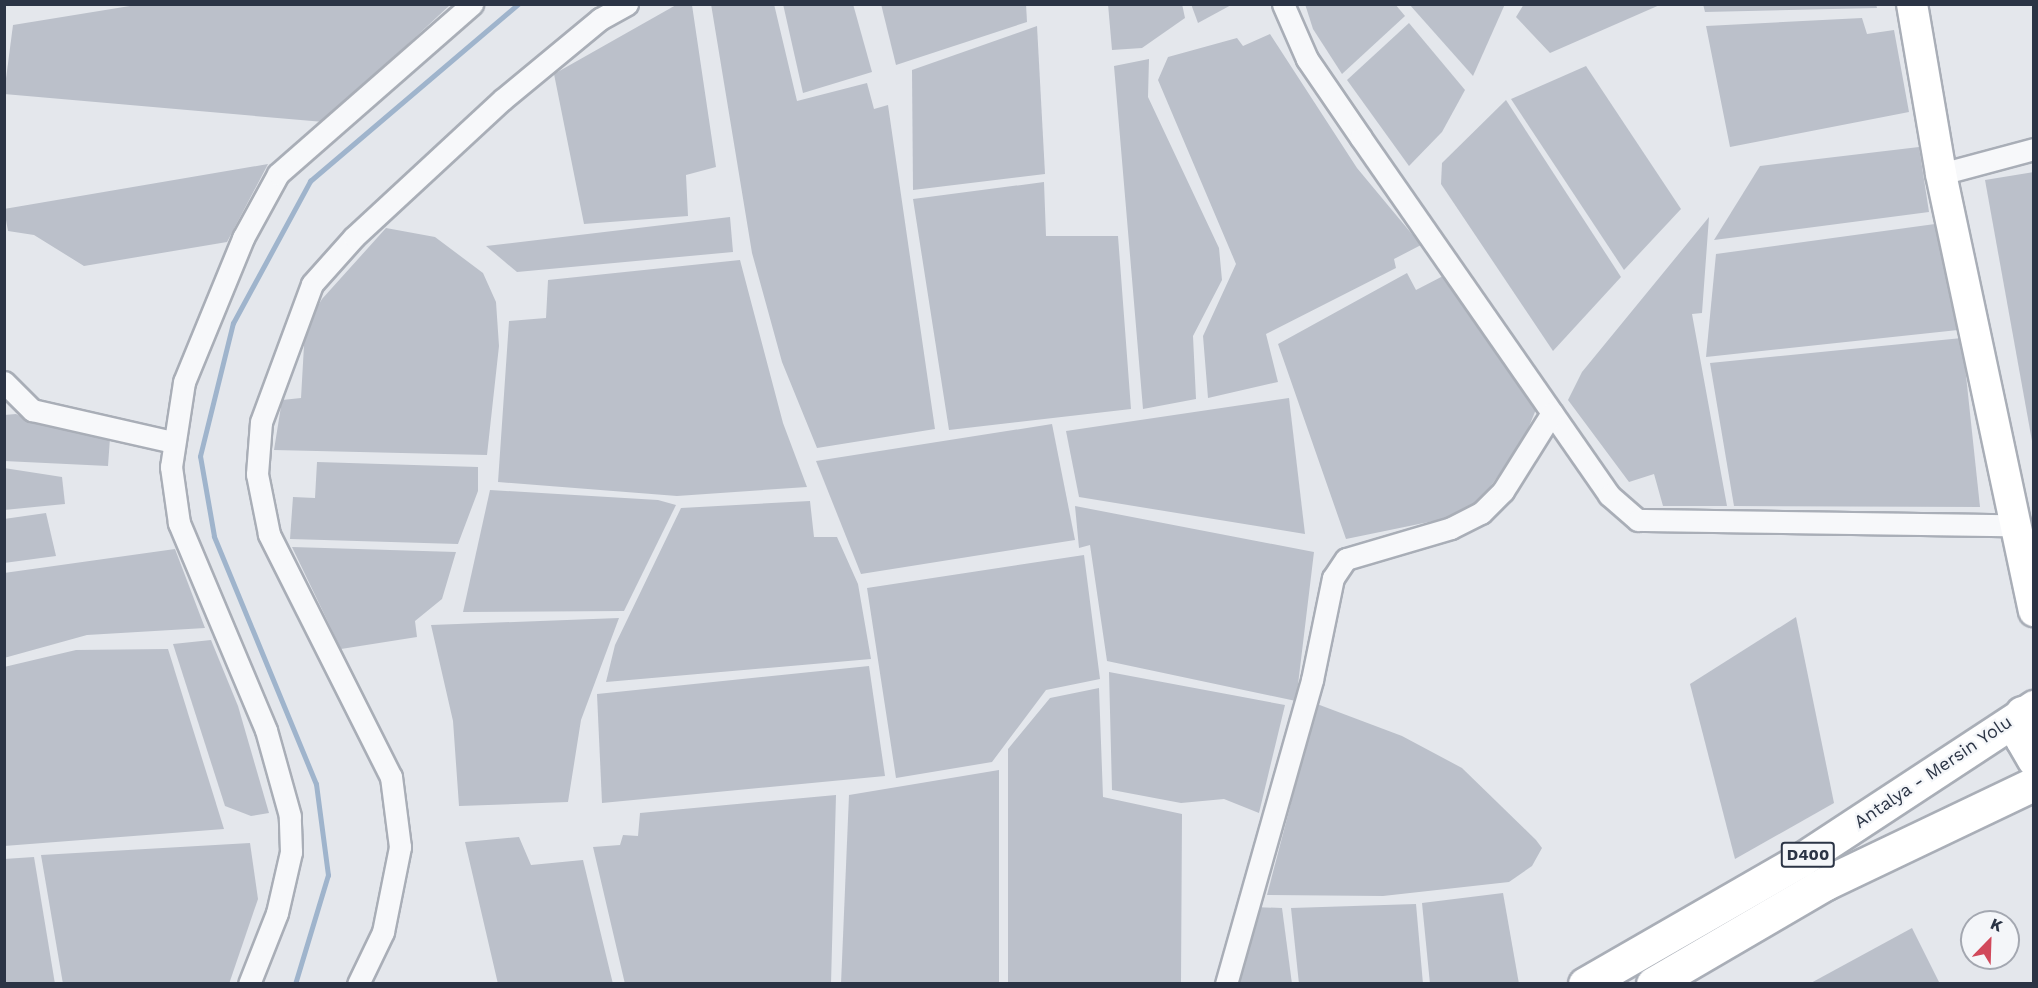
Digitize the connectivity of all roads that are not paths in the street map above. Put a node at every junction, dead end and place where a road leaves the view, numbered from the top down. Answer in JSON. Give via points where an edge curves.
{"nodes":[{"id":1,"x":472,"y":4,"type":"edge"},
{"id":2,"x":627,"y":4,"type":"edge"},
{"id":3,"x":1282,"y":4,"type":"edge"},
{"id":4,"x":1912,"y":4,"type":"edge"},
{"id":5,"x":2034,"y":149,"type":"edge"},
{"id":6,"x":1941,"y":174,"type":"junction"},
{"id":7,"x":4,"y":382,"type":"edge"},
{"id":8,"x":1552,"y":412,"type":"junction"},
{"id":9,"x":173,"y":442,"type":"junction"},
{"id":10,"x":2014,"y":525,"type":"junction"},
{"id":11,"x":2034,"y":611,"type":"edge"},
{"id":12,"x":2030,"y":704,"type":"edge"},
{"id":13,"x":2034,"y":760,"type":"edge"},
{"id":14,"x":2034,"y":784,"type":"edge"},
{"id":15,"x":249,"y":984,"type":"edge"},
{"id":16,"x":358,"y":984,"type":"edge"},
{"id":17,"x":1226,"y":984,"type":"edge"},
{"id":18,"x":1585,"y":984,"type":"edge"},
{"id":19,"x":1653,"y":984,"type":"edge"}],
"edges":[{"from":1,"to":9,"type":"street","via":[[278,174],[243,238],[184,382]]},
{"from":2,"to":16,"type":"street","via":[[600,19],[502,100],[354,237],[312,284],[290,332],[261,422],[257,474],[269,534],[391,777],[400,847],[383,932]]},
{"from":3,"to":8,"type":"street","via":[[1307,58]]},
{"from":4,"to":6,"type":"street"},
{"from":5,"to":6,"type":"street"},
{"from":6,"to":10,"type":"street"},
{"from":7,"to":9,"type":"street","via":[[32,410]]},
{"from":8,"to":10,"type":"street","via":[[1609,495],[1638,520]]},
{"from":8,"to":17,"type":"street","via":[[1503,490],[1481,513],[1451,528],[1346,559],[1333,578],[1312,680]]},
{"from":9,"to":15,"type":"street","via":[[179,523],[266,730],[290,816],[291,852],[278,913]]},
{"from":10,"to":11,"type":"street"},
{"from":12,"to":13,"type":"highway","via":[[2022,739]]},
{"from":12,"to":18,"type":"highway","name":"Antalya - Mersin Yolu","number":"D400","via":[[1801,860]]},
{"from":14,"to":19,"type":"highway","number":"D400","via":[[1826,883]]}]}
